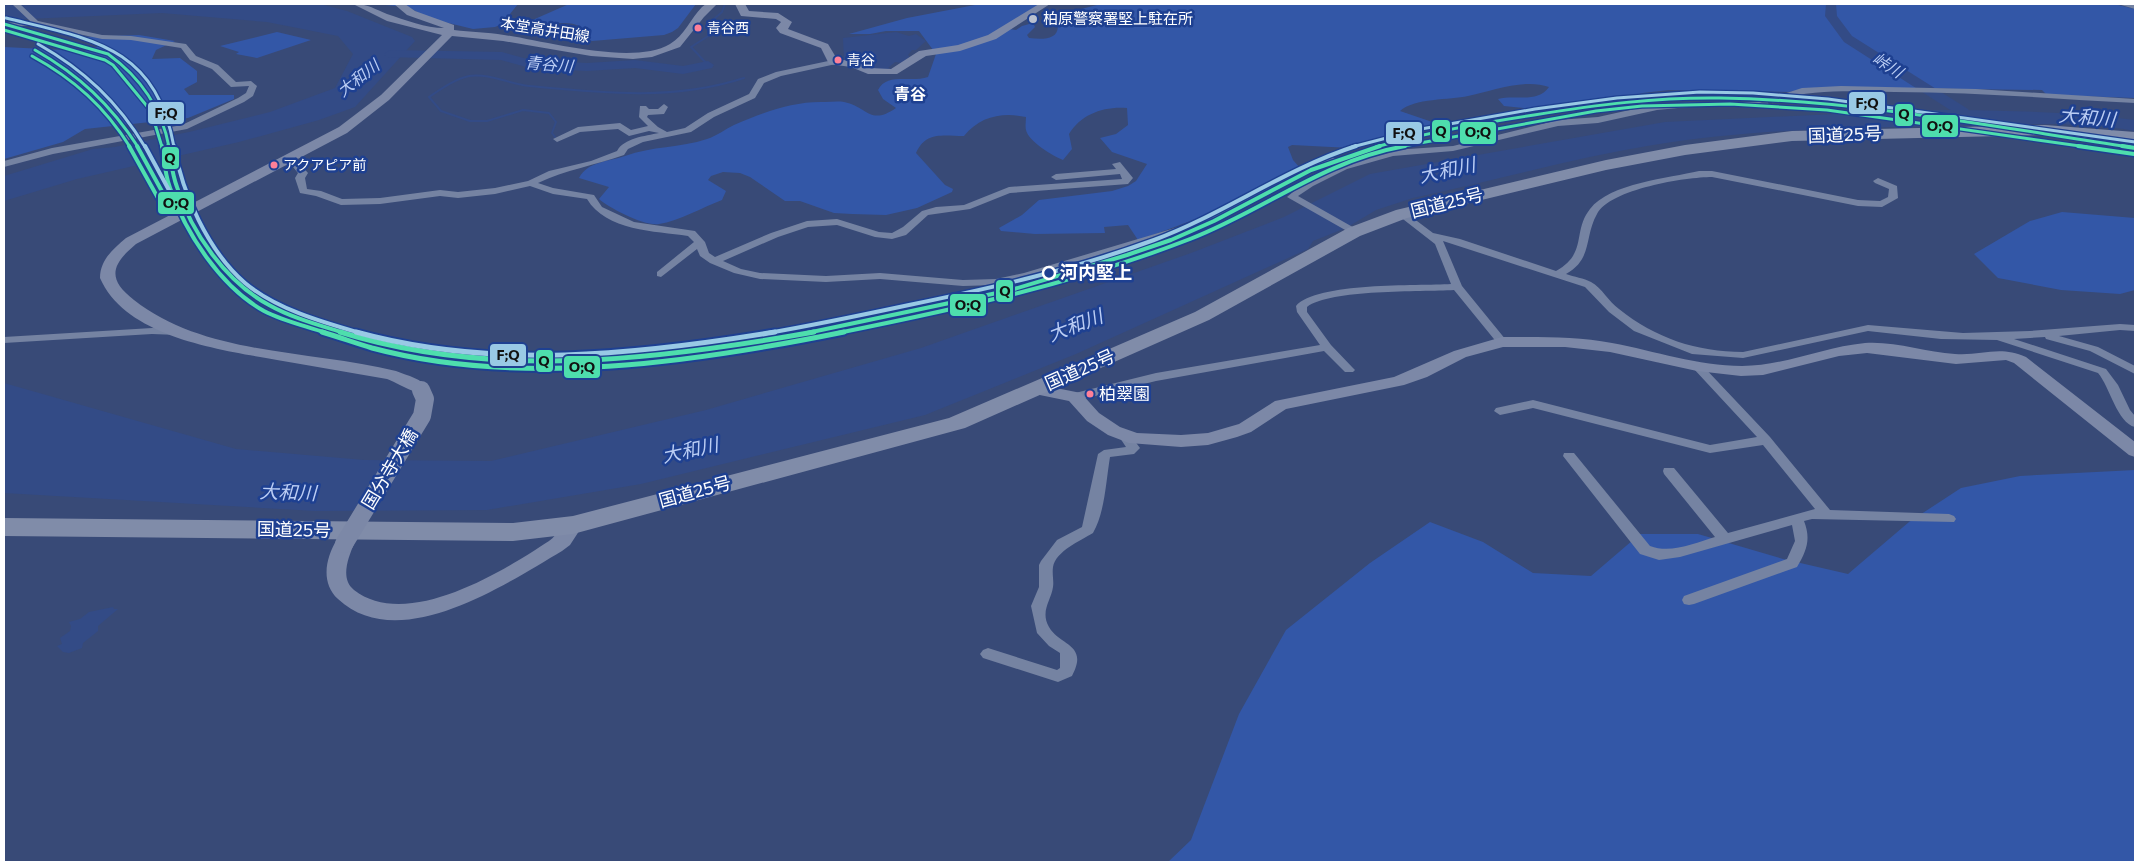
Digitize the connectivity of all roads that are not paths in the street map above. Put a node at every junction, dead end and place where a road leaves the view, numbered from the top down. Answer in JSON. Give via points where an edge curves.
{"nodes":[{"id":1,"x":16,"y":4,"type":"edge"},
{"id":2,"x":358,"y":4,"type":"edge"},
{"id":3,"x":399,"y":4,"type":"edge"},
{"id":4,"x":712,"y":4,"type":"edge"},
{"id":5,"x":740,"y":4,"type":"edge"},
{"id":6,"x":1044,"y":4,"type":"edge"},
{"id":7,"x":2123,"y":4,"type":"edge"},
{"id":8,"x":2135,"y":7,"type":"edge"},
{"id":9,"x":35,"y":23,"type":"junction"},
{"id":10,"x":4,"y":25,"type":"edge"},
{"id":11,"x":448,"y":34,"type":"junction"},
{"id":12,"x":833,"y":62,"type":"junction"},
{"id":13,"x":1778,"y":97,"type":"tunnel mouth"},
{"id":14,"x":2135,"y":101,"type":"edge"},
{"id":15,"x":1760,"y":104,"type":"tunnel mouth"},
{"id":16,"x":664,"y":106,"type":"dead end"},
{"id":17,"x":654,"y":128,"type":"junction"},
{"id":18,"x":666,"y":135,"type":"junction"},
{"id":19,"x":2135,"y":137,"type":"edge"},
{"id":20,"x":557,"y":138,"type":"dead end"},
{"id":21,"x":283,"y":163,"type":"junction"},
{"id":22,"x":4,"y":164,"type":"edge"},
{"id":23,"x":1344,"y":167,"type":"junction"},
{"id":24,"x":1056,"y":177,"type":"dead end"},
{"id":25,"x":1878,"y":182,"type":"dead end"},
{"id":26,"x":531,"y":184,"type":"junction"},
{"id":27,"x":1402,"y":214,"type":"junction"},
{"id":28,"x":1348,"y":229,"type":"junction"},
{"id":29,"x":1432,"y":236,"type":"junction"},
{"id":30,"x":700,"y":242,"type":"junction"},
{"id":31,"x":714,"y":261,"type":"junction"},
{"id":32,"x":661,"y":274,"type":"dead end"},
{"id":33,"x":1557,"y":275,"type":"junction"},
{"id":34,"x":1457,"y":287,"type":"junction"},
{"id":35,"x":2135,"y":328,"type":"edge"},
{"id":36,"x":180,"y":332,"type":"junction"},
{"id":37,"x":2038,"y":334,"type":"junction"},
{"id":38,"x":1990,"y":336,"type":"junction"},
{"id":39,"x":4,"y":340,"type":"edge"},
{"id":40,"x":1502,"y":342,"type":"junction"},
{"id":41,"x":1327,"y":347,"type":"junction"},
{"id":42,"x":1697,"y":366,"type":"junction"},
{"id":43,"x":1349,"y":370,"type":"dead end"},
{"id":44,"x":2135,"y":370,"type":"edge"},
{"id":45,"x":1036,"y":389,"type":"junction"},
{"id":46,"x":1074,"y":397,"type":"junction"},
{"id":47,"x":1500,"y":411,"type":"dead end"},
{"id":48,"x":2135,"y":422,"type":"edge"},
{"id":49,"x":1124,"y":435,"type":"junction"},
{"id":50,"x":1766,"y":440,"type":"junction"},
{"id":51,"x":2135,"y":451,"type":"edge"},
{"id":52,"x":1569,"y":456,"type":"dead end"},
{"id":53,"x":1669,"y":471,"type":"dead end"},
{"id":54,"x":1827,"y":516,"type":"junction"},
{"id":55,"x":1796,"y":518,"type":"junction"},
{"id":56,"x":1949,"y":519,"type":"dead end"},
{"id":57,"x":573,"y":525,"type":"junction"},
{"id":58,"x":4,"y":527,"type":"edge"},
{"id":59,"x":1724,"y":539,"type":"junction"},
{"id":60,"x":1689,"y":600,"type":"dead end"},
{"id":61,"x":988,"y":654,"type":"dead end"}],
"edges":[{"from":1,"to":9,"type":"street"},
{"from":2,"to":11,"type":"street","name":"本堂高井田線","via":[[395,21]]},
{"from":3,"to":11,"type":"street","via":[[410,13],[450,27]]},
{"from":4,"to":11,"type":"street","name":"本堂高井田線","via":[[702,12],[679,44],[648,54],[580,52],[511,39]]},
{"from":5,"to":12,"type":"street","via":[[745,14],[778,16],[787,22],[781,28],[784,31],[825,45]]},
{"from":6,"to":12,"type":"street","via":[[992,37],[960,48],[923,53],[893,72],[872,72],[853,64]]},
{"from":7,"to":8,"type":"street"},
{"from":9,"to":10,"type":"street"},
{"from":9,"to":22,"type":"street","via":[[102,37],[182,46],[193,58],[215,67],[234,85],[251,83],[252,90],[234,104],[184,127],[52,151]]},
{"from":11,"to":21,"type":"street","via":[[393,92],[366,115]]},
{"from":12,"to":18,"type":"street","via":[[797,69],[762,81],[752,96],[688,130]]},
{"from":13,"to":14,"type":"street","via":[[1790,92],[1818,90],[1901,89]]},
{"from":15,"to":23,"type":"street","via":[[1657,106],[1598,120],[1558,123],[1454,149],[1380,156]]},
{"from":16,"to":17,"type":"street","via":[[661,112],[644,110],[643,117]]},
{"from":17,"to":18,"type":"street","via":[[660,128]]},
{"from":17,"to":20,"type":"street","via":[[629,133],[620,126],[600,127],[578,130]]},
{"from":18,"to":26,"type":"street","via":[[640,140],[624,147],[620,153],[552,173]]},
{"from":19,"to":27,"type":"highway","name":"国道25号","via":[[2045,130],[1792,136],[1685,150],[1606,165]]},
{"from":21,"to":26,"type":"street","via":[[296,164],[303,173],[300,178],[303,191],[341,202],[495,191]]},
{"from":21,"to":36,"type":"street","via":[[150,230],[111,258],[106,276],[121,298],[151,320]]},
{"from":23,"to":28,"type":"street","via":[[1292,197]]},
{"from":23,"to":31,"type":"street","via":[[1330,159],[1188,227],[996,282],[963,283],[880,276],[784,278],[738,271]]},
{"from":24,"to":31,"type":"street","via":[[1120,167],[1128,178],[1124,182],[1009,190],[969,207],[934,209],[923,214],[904,233],[891,236],[876,235],[838,222],[818,222]]},
{"from":25,"to":33,"type":"street","via":[[1894,188],[1892,198],[1882,204],[1712,174],[1699,174],[1624,192],[1593,211],[1578,258]]},
{"from":26,"to":30,"type":"street","via":[[541,189],[591,197],[598,209],[632,225],[691,233]]},
{"from":27,"to":28,"type":"highway","name":"国道25号"},
{"from":27,"to":29,"type":"street"},
{"from":28,"to":45,"type":"highway","name":"国道25号","via":[[1202,316]]},
{"from":29,"to":33,"type":"street"},
{"from":29,"to":34,"type":"street","via":[[1439,243]]},
{"from":30,"to":31,"type":"street","via":[[704,254]]},
{"from":30,"to":32,"type":"street"},
{"from":33,"to":38,"type":"street","via":[[1589,285],[1638,329],[1700,352],[1744,355],[1868,328],[1941,336]]},
{"from":34,"to":40,"type":"street"},
{"from":34,"to":41,"type":"street","via":[[1328,294],[1309,299],[1301,306],[1302,312]]},
{"from":35,"to":37,"type":"street"},
{"from":36,"to":39,"type":"street"},
{"from":36,"to":57,"type":"street","name":"国分寺大橋","bridge":true,"via":[[242,350],[390,375],[413,383],[421,390],[425,398],[422,416],[338,557],[338,584],[344,594],[370,610],[412,612],[458,600],[555,546]]},
{"from":37,"to":38,"type":"street"},
{"from":37,"to":44,"type":"street","via":[[2094,349]]},
{"from":38,"to":48,"type":"street","via":[[2102,371],[2112,381],[2125,415]]},
{"from":40,"to":42,"type":"street","via":[[1565,342],[1610,347]]},
{"from":40,"to":49,"type":"street","via":[[1460,354],[1398,381],[1281,405],[1245,428],[1208,439],[1135,440]]},
{"from":41,"to":43,"type":"street"},
{"from":41,"to":46,"type":"street","via":[[1156,376]]},
{"from":42,"to":50,"type":"street"},
{"from":42,"to":51,"type":"street","via":[[1763,370],[1839,351],[1867,348],[1956,358],[2008,355],[2020,360]]},
{"from":45,"to":46,"type":"street"},
{"from":45,"to":57,"type":"highway","name":"国道25号","via":[[958,423]]},
{"from":46,"to":49,"type":"street","via":[[1094,417]]},
{"from":47,"to":50,"type":"street","via":[[1533,404],[1710,449]]},
{"from":49,"to":61,"type":"street","via":[[1134,448],[1104,454],[1088,530],[1062,544],[1046,565],[1046,587],[1038,606],[1042,629],[1067,650],[1067,672],[1058,676]]},
{"from":50,"to":54,"type":"street"},
{"from":52,"to":59,"type":"street","via":[[1645,550],[1659,555]]},
{"from":53,"to":59,"type":"street"},
{"from":54,"to":55,"type":"street","via":[[1812,514]]},
{"from":54,"to":56,"type":"street"},
{"from":55,"to":59,"type":"street"},
{"from":55,"to":60,"type":"street","via":[[1803,536],[1800,550],[1792,563]]},
{"from":57,"to":58,"type":"highway","name":"国道25号","via":[[513,532]]}]}
